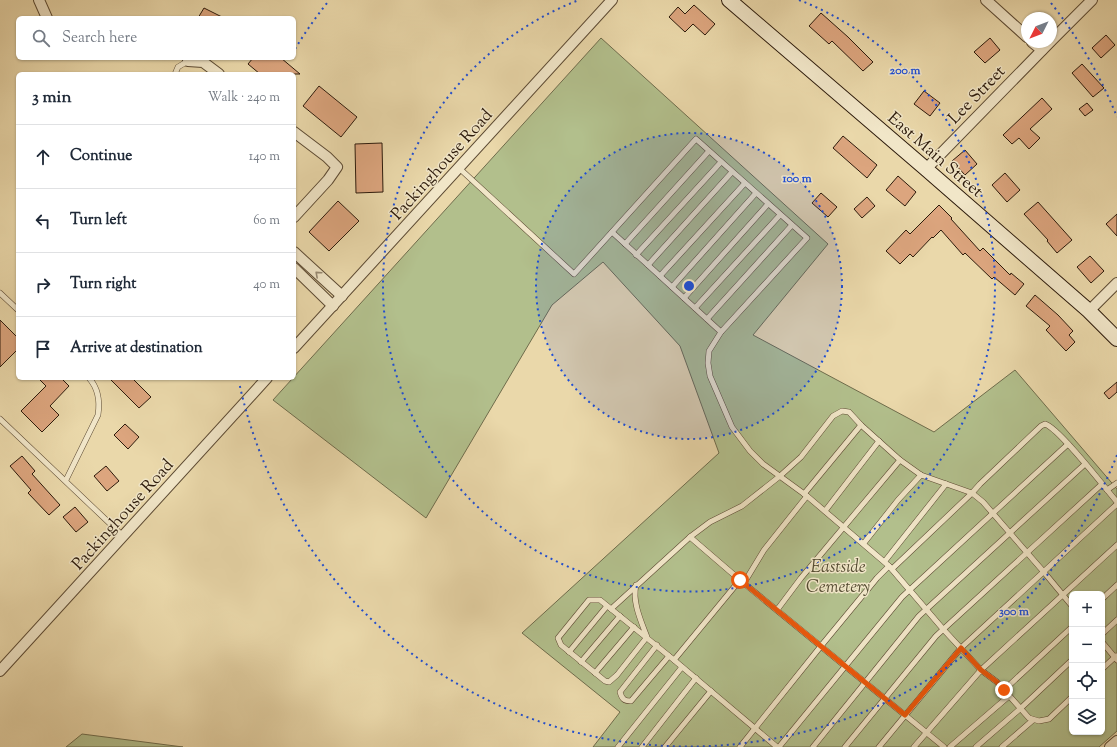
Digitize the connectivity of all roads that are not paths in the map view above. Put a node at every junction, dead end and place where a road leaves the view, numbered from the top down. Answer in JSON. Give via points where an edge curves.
{"nodes":[{"id":1,"x":39,"y":0,"type":"edge"},
{"id":2,"x":612,"y":0,"type":"edge"},
{"id":3,"x":729,"y":0,"type":"edge"},
{"id":4,"x":986,"y":0,"type":"edge"},
{"id":5,"x":1092,"y":0,"type":"edge"},
{"id":6,"x":46,"y":16,"type":"edge"},
{"id":7,"x":1021,"y":32,"type":"edge"},
{"id":8,"x":1057,"y":35,"type":"edge"},
{"id":9,"x":1040,"y":48,"type":"edge"},
{"id":10,"x":1042,"y":50,"type":"joint"},
{"id":11,"x":188,"y":61,"type":"joint"},
{"id":12,"x":176,"y":72,"type":"edge"},
{"id":13,"x":216,"y":72,"type":"edge"},
{"id":14,"x":296,"y":134,"type":"edge"},
{"id":15,"x":709,"y":151,"type":"junction"},
{"id":16,"x":721,"y":162,"type":"junction"},
{"id":17,"x":459,"y":168,"type":"junction"},
{"id":18,"x":926,"y":169,"type":"junction"},
{"id":19,"x":732,"y":172,"type":"junction"},
{"id":20,"x":745,"y":183,"type":"junction"},
{"id":21,"x":756,"y":193,"type":"junction"},
{"id":22,"x":768,"y":204,"type":"junction"},
{"id":23,"x":780,"y":215,"type":"junction"},
{"id":24,"x":296,"y":216,"type":"edge"},
{"id":25,"x":792,"y":225,"type":"junction"},
{"id":26,"x":612,"y":232,"type":"junction"},
{"id":27,"x":625,"y":244,"type":"junction"},
{"id":28,"x":296,"y":254,"type":"edge"},
{"id":29,"x":636,"y":255,"type":"junction"},
{"id":30,"x":648,"y":265,"type":"junction"},
{"id":31,"x":296,"y":270,"type":"edge"},
{"id":32,"x":660,"y":276,"type":"junction"},
{"id":33,"x":1117,"y":283,"type":"edge"},
{"id":34,"x":672,"y":287,"type":"junction"},
{"id":35,"x":0,"y":293,"type":"edge"},
{"id":36,"x":342,"y":296,"type":"junction"},
{"id":37,"x":684,"y":298,"type":"junction"},
{"id":38,"x":333,"y":306,"type":"junction"},
{"id":39,"x":16,"y":308,"type":"edge"},
{"id":40,"x":695,"y":308,"type":"junction"},
{"id":41,"x":1089,"y":311,"type":"junction"},
{"id":42,"x":707,"y":319,"type":"junction"},
{"id":43,"x":721,"y":332,"type":"junction"},
{"id":44,"x":1117,"y":339,"type":"edge"},
{"id":45,"x":296,"y":346,"type":"edge"},
{"id":46,"x":90,"y":380,"type":"edge"},
{"id":47,"x":265,"y":380,"type":"edge"},
{"id":48,"x":0,"y":419,"type":"edge"},
{"id":49,"x":861,"y":425,"type":"junction"},
{"id":50,"x":879,"y":441,"type":"junction"},
{"id":51,"x":1068,"y":444,"type":"junction"},
{"id":52,"x":900,"y":460,"type":"junction"},
{"id":53,"x":1085,"y":464,"type":"junction"},
{"id":54,"x":921,"y":475,"type":"junction"},
{"id":55,"x":780,"y":476,"type":"junction"},
{"id":56,"x":66,"y":480,"type":"junction"},
{"id":57,"x":1117,"y":483,"type":"edge"},
{"id":58,"x":946,"y":484,"type":"junction"},
{"id":59,"x":1102,"y":484,"type":"junction"},
{"id":60,"x":1107,"y":490,"type":"junction"},
{"id":61,"x":972,"y":493,"type":"junction"},
{"id":62,"x":805,"y":494,"type":"junction"},
{"id":63,"x":1117,"y":503,"type":"edge"},
{"id":64,"x":825,"y":511,"type":"junction"},
{"id":65,"x":993,"y":513,"type":"junction"},
{"id":66,"x":843,"y":526,"type":"junction"},
{"id":67,"x":1010,"y":532,"type":"junction"},
{"id":68,"x":123,"y":536,"type":"junction"},
{"id":69,"x":690,"y":537,"type":"junction"},
{"id":70,"x":864,"y":544,"type":"junction"},
{"id":71,"x":1117,"y":546,"type":"edge"},
{"id":72,"x":1026,"y":552,"type":"junction"},
{"id":73,"x":884,"y":561,"type":"junction"},
{"id":74,"x":891,"y":567,"type":"junction"},
{"id":75,"x":1043,"y":571,"type":"junction"},
{"id":76,"x":742,"y":582,"type":"junction"},
{"id":77,"x":636,"y":585,"type":"junction"},
{"id":78,"x":1117,"y":585,"type":"edge"},
{"id":79,"x":909,"y":590,"type":"junction"},
{"id":80,"x":1063,"y":595,"type":"junction"},
{"id":81,"x":1105,"y":596,"type":"edge"},
{"id":82,"x":1069,"y":602,"type":"edge"},
{"id":83,"x":609,"y":608,"type":"junction"},
{"id":84,"x":777,"y":610,"type":"junction"},
{"id":85,"x":926,"y":610,"type":"junction"},
{"id":86,"x":620,"y":616,"type":"junction"},
{"id":87,"x":1117,"y":620,"type":"edge"},
{"id":88,"x":634,"y":627,"type":"junction"},
{"id":89,"x":943,"y":629,"type":"junction"},
{"id":90,"x":1069,"y":630,"type":"edge"},
{"id":91,"x":1105,"y":631,"type":"edge"},
{"id":92,"x":647,"y":637,"type":"junction"},
{"id":93,"x":657,"y":645,"type":"junction"},
{"id":94,"x":1105,"y":645,"type":"edge"},
{"id":95,"x":821,"y":646,"type":"junction"},
{"id":96,"x":961,"y":648,"type":"junction"},
{"id":97,"x":569,"y":652,"type":"junction"},
{"id":98,"x":669,"y":656,"type":"junction"},
{"id":99,"x":1116,"y":657,"type":"edge"},
{"id":100,"x":674,"y":660,"type":"junction"},
{"id":101,"x":581,"y":662,"type":"junction"},
{"id":102,"x":1069,"y":663,"type":"edge"},
{"id":103,"x":846,"y":666,"type":"junction"},
{"id":104,"x":1105,"y":666,"type":"edge"},
{"id":105,"x":682,"y":667,"type":"junction"},
{"id":106,"x":981,"y":670,"type":"junction"},
{"id":107,"x":0,"y":671,"type":"edge"},
{"id":108,"x":595,"y":673,"type":"junction"},
{"id":109,"x":696,"y":678,"type":"junction"},
{"id":110,"x":865,"y":682,"type":"junction"},
{"id":111,"x":1004,"y":690,"type":"junction"},
{"id":112,"x":711,"y":691,"type":"junction"},
{"id":113,"x":1009,"y":696,"type":"junction"},
{"id":114,"x":885,"y":699,"type":"junction"},
{"id":115,"x":1070,"y":699,"type":"edge"},
{"id":116,"x":1021,"y":708,"type":"junction"},
{"id":117,"x":905,"y":715,"type":"junction"},
{"id":118,"x":1033,"y":720,"type":"junction"},
{"id":119,"x":755,"y":728,"type":"junction"},
{"id":120,"x":926,"y":732,"type":"junction"},
{"id":121,"x":1117,"y":741,"type":"edge"},
{"id":122,"x":618,"y":747,"type":"edge"},
{"id":123,"x":642,"y":747,"type":"edge"},
{"id":124,"x":665,"y":747,"type":"edge"},
{"id":125,"x":740,"y":747,"type":"edge"},
{"id":126,"x":778,"y":747,"type":"edge"},
{"id":127,"x":813,"y":747,"type":"edge"},
{"id":128,"x":846,"y":747,"type":"edge"},
{"id":129,"x":879,"y":747,"type":"edge"},
{"id":130,"x":914,"y":747,"type":"edge"},
{"id":131,"x":944,"y":747,"type":"edge"},
{"id":132,"x":950,"y":747,"type":"edge"},
{"id":133,"x":976,"y":747,"type":"edge"},
{"id":134,"x":1002,"y":747,"type":"edge"},
{"id":135,"x":1110,"y":747,"type":"edge"}],
"edges":[{"from":1,"to":6,"type":"street"},
{"from":2,"to":17,"type":"street","name":"Packinghouse Road"},
{"from":3,"to":18,"type":"main road","name":"East Main Street"},
{"from":4,"to":7,"type":"street"},
{"from":5,"to":8,"type":"street","name":"Lee Street"},
{"from":9,"to":10,"type":"street"},
{"from":10,"to":18,"type":"street","name":"Lee Street"},
{"from":11,"to":12,"type":"lane"},
{"from":11,"to":13,"type":"street","via":[[203,62]]},
{"from":14,"to":24,"type":"street","via":[[337,167]]},
{"from":15,"to":16,"type":"lane"},
{"from":15,"to":26,"type":"lane","via":[[696,139]]},
{"from":15,"to":27,"type":"lane"},
{"from":16,"to":19,"type":"lane"},
{"from":16,"to":29,"type":"lane"},
{"from":17,"to":26,"type":"lane","via":[[574,274]]},
{"from":17,"to":36,"type":"street","name":"Packinghouse Road"},
{"from":18,"to":41,"type":"main road","name":"East Main Street"},
{"from":19,"to":20,"type":"lane"},
{"from":19,"to":30,"type":"lane"},
{"from":20,"to":21,"type":"lane"},
{"from":20,"to":32,"type":"lane"},
{"from":21,"to":22,"type":"lane"},
{"from":21,"to":34,"type":"lane"},
{"from":22,"to":23,"type":"lane"},
{"from":22,"to":37,"type":"lane"},
{"from":23,"to":25,"type":"lane"},
{"from":23,"to":40,"type":"lane"},
{"from":25,"to":42,"type":"lane"},
{"from":25,"to":43,"type":"lane","via":[[807,238]]},
{"from":26,"to":27,"type":"lane"},
{"from":27,"to":29,"type":"lane"},
{"from":36,"to":28,"type":"street","one_way":true},
{"from":29,"to":30,"type":"lane"},
{"from":30,"to":32,"type":"lane"},
{"from":31,"to":38,"type":"street"},
{"from":32,"to":34,"type":"lane"},
{"from":33,"to":41,"type":"street"},
{"from":34,"to":37,"type":"lane"},
{"from":35,"to":39,"type":"lane"},
{"from":36,"to":38,"type":"street","name":"Packinghouse Road"},
{"from":37,"to":40,"type":"lane"},
{"from":38,"to":45,"type":"street","name":"Packinghouse Road"},
{"from":40,"to":42,"type":"lane"},
{"from":41,"to":44,"type":"main road","name":"East Main Street"},
{"from":42,"to":43,"type":"lane"},
{"from":43,"to":55,"type":"lane","via":[[709,351],[710,376],[741,440],[763,464]]},
{"from":46,"to":56,"type":"lane","via":[[99,399],[98,415]]},
{"from":47,"to":68,"type":"street","name":"Packinghouse Road"},
{"from":48,"to":56,"type":"lane"},
{"from":49,"to":50,"type":"lane"},
{"from":49,"to":55,"type":"lane","via":[[849,412],[842,411],[833,416],[801,457]]},
{"from":49,"to":62,"type":"lane"},
{"from":50,"to":52,"type":"lane"},
{"from":50,"to":64,"type":"lane"},
{"from":51,"to":53,"type":"lane"},
{"from":51,"to":61,"type":"lane","via":[[1050,425],[1041,426]]},
{"from":51,"to":65,"type":"lane"},
{"from":52,"to":54,"type":"lane"},
{"from":52,"to":66,"type":"lane"},
{"from":53,"to":59,"type":"lane"},
{"from":53,"to":67,"type":"lane"},
{"from":54,"to":58,"type":"lane"},
{"from":54,"to":70,"type":"lane"},
{"from":55,"to":62,"type":"lane"},
{"from":55,"to":69,"type":"lane","via":[[742,506],[710,522]]},
{"from":56,"to":68,"type":"lane"},
{"from":57,"to":60,"type":"lane"},
{"from":58,"to":61,"type":"lane"},
{"from":58,"to":73,"type":"lane"},
{"from":59,"to":60,"type":"lane"},
{"from":59,"to":72,"type":"lane"},
{"from":60,"to":63,"type":"lane"},
{"from":61,"to":65,"type":"lane"},
{"from":61,"to":74,"type":"lane"},
{"from":62,"to":64,"type":"lane"},
{"from":62,"to":76,"type":"lane"},
{"from":63,"to":75,"type":"lane"},
{"from":64,"to":66,"type":"lane"},
{"from":65,"to":67,"type":"lane"},
{"from":65,"to":79,"type":"lane"},
{"from":66,"to":70,"type":"lane"},
{"from":66,"to":84,"type":"lane"},
{"from":67,"to":72,"type":"lane"},
{"from":67,"to":85,"type":"lane"},
{"from":68,"to":107,"type":"street","name":"Packinghouse Road"},
{"from":69,"to":76,"type":"lane"},
{"from":69,"to":77,"type":"lane"},
{"from":70,"to":73,"type":"lane"},
{"from":71,"to":80,"type":"lane"},
{"from":72,"to":75,"type":"lane"},
{"from":72,"to":89,"type":"lane"},
{"from":73,"to":74,"type":"lane"},
{"from":74,"to":79,"type":"lane"},
{"from":74,"to":95,"type":"lane","via":[[877,578]]},
{"from":75,"to":80,"type":"lane"},
{"from":75,"to":96,"type":"lane"},
{"from":76,"to":84,"type":"lane"},
{"from":76,"to":100,"type":"lane"},
{"from":77,"to":83,"type":"lane"},
{"from":77,"to":92,"type":"lane","via":[[636,602]]},
{"from":78,"to":81,"type":"lane"},
{"from":79,"to":85,"type":"lane"},
{"from":79,"to":103,"type":"lane"},
{"from":80,"to":82,"type":"lane"},
{"from":80,"to":106,"type":"lane"},
{"from":83,"to":86,"type":"lane"},
{"from":83,"to":97,"type":"lane"},
{"from":83,"to":97,"type":"lane","via":[[600,600],[589,600],[558,638]]},
{"from":84,"to":95,"type":"lane"},
{"from":85,"to":89,"type":"lane"},
{"from":85,"to":110,"type":"lane"},
{"from":86,"to":88,"type":"lane"},
{"from":86,"to":101,"type":"lane"},
{"from":87,"to":91,"type":"lane"},
{"from":88,"to":92,"type":"lane"},
{"from":88,"to":108,"type":"lane"},
{"from":89,"to":96,"type":"lane"},
{"from":89,"to":114,"type":"lane"},
{"from":90,"to":111,"type":"lane"},
{"from":92,"to":93,"type":"lane"},
{"from":92,"to":108,"type":"lane","via":[[610,682]]},
{"from":93,"to":98,"type":"lane"},
{"from":93,"to":98,"type":"lane","via":[[620,692],[621,697],[631,701]]},
{"from":94,"to":99,"type":"lane"},
{"from":95,"to":103,"type":"lane"},
{"from":95,"to":119,"type":"lane"},
{"from":96,"to":106,"type":"lane"},
{"from":96,"to":117,"type":"lane"},
{"from":97,"to":101,"type":"lane"},
{"from":98,"to":100,"type":"lane"},
{"from":99,"to":104,"type":"lane"},
{"from":100,"to":105,"type":"lane"},
{"from":101,"to":108,"type":"lane"},
{"from":102,"to":116,"type":"lane"},
{"from":103,"to":110,"type":"lane"},
{"from":103,"to":126,"type":"lane"},
{"from":105,"to":109,"type":"lane"},
{"from":105,"to":122,"type":"lane"},
{"from":106,"to":111,"type":"lane"},
{"from":106,"to":120,"type":"lane"},
{"from":109,"to":112,"type":"lane"},
{"from":109,"to":123,"type":"lane"},
{"from":110,"to":114,"type":"lane"},
{"from":110,"to":127,"type":"lane"},
{"from":111,"to":113,"type":"lane"},
{"from":112,"to":119,"type":"lane"},
{"from":112,"to":124,"type":"lane"},
{"from":113,"to":116,"type":"lane"},
{"from":113,"to":132,"type":"lane"},
{"from":114,"to":117,"type":"lane"},
{"from":114,"to":128,"type":"lane"},
{"from":115,"to":118,"type":"lane","via":[[1049,719]]},
{"from":116,"to":118,"type":"lane"},
{"from":116,"to":133,"type":"lane"},
{"from":117,"to":120,"type":"lane"},
{"from":117,"to":129,"type":"lane"},
{"from":118,"to":134,"type":"lane"},
{"from":119,"to":125,"type":"lane"},
{"from":119,"to":126,"type":"lane"},
{"from":120,"to":130,"type":"lane"},
{"from":120,"to":131,"type":"lane"},
{"from":121,"to":135,"type":"street"}]}
